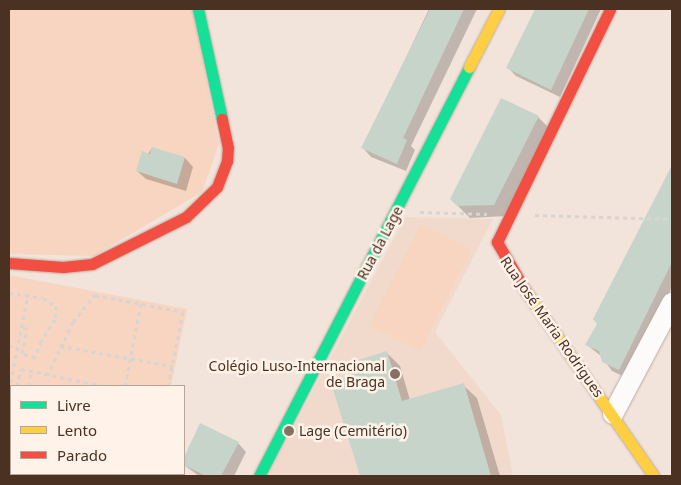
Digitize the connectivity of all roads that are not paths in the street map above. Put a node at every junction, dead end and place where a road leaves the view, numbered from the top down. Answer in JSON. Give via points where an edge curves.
{"nodes":[{"id":1,"x":198,"y":9,"type":"edge"},
{"id":2,"x":499,"y":9,"type":"edge"},
{"id":3,"x":610,"y":9,"type":"edge"},
{"id":4,"x":9,"y":263,"type":"edge"},
{"id":5,"x":672,"y":303,"type":"edge"},
{"id":6,"x":613,"y":414,"type":"junction"},
{"id":7,"x":259,"y":476,"type":"edge"},
{"id":8,"x":654,"y":476,"type":"edge"}],
"edges":[{"from":1,"to":4,"type":"street","via":[[228,148],[227,161],[217,187],[186,218],[92,264],[63,267]]},
{"from":2,"to":7,"type":"street","name":"Rua da Lage"},
{"from":3,"to":6,"type":"street","name":"Rua José Maria Rodrigues","via":[[498,242],[517,279]]},
{"from":5,"to":6,"type":"street"},
{"from":6,"to":8,"type":"street","name":"Rua José Maria Rodrigues"}]}
